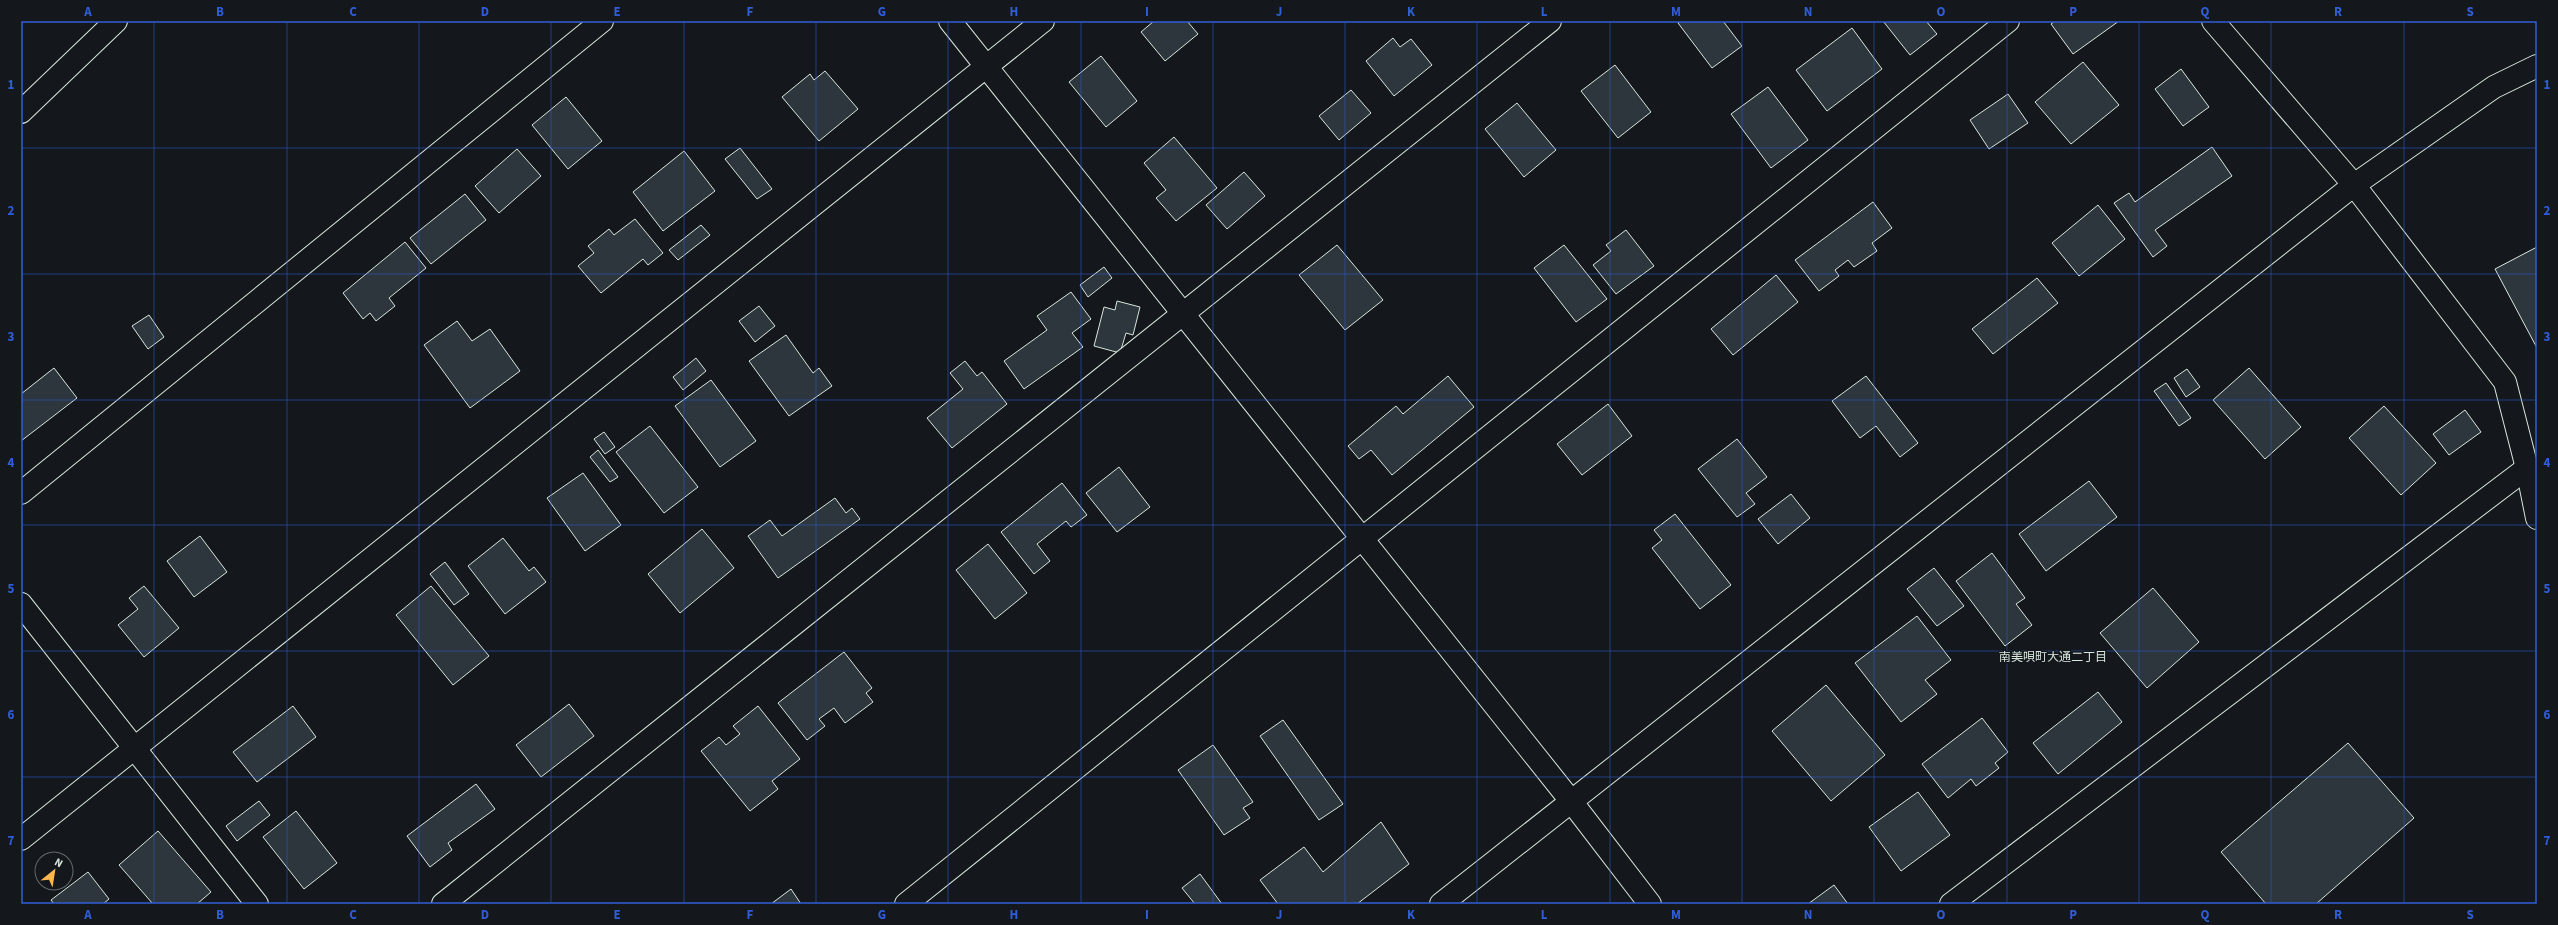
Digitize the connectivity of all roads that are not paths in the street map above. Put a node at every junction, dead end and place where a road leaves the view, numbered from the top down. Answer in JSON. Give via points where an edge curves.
{"nodes":[{"id":1,"x":116,"y":21,"type":"edge"},
{"id":2,"x":602,"y":21,"type":"edge"},
{"id":3,"x":950,"y":21,"type":"edge"},
{"id":4,"x":1043,"y":21,"type":"edge"},
{"id":5,"x":1550,"y":21,"type":"edge"},
{"id":6,"x":2008,"y":21,"type":"edge"},
{"id":7,"x":2213,"y":21,"type":"edge"},
{"id":8,"x":986,"y":66,"type":"junction"},
{"id":9,"x":2537,"y":66,"type":"edge"},
{"id":10,"x":21,"y":112,"type":"edge"},
{"id":11,"x":2354,"y":184,"type":"junction"},
{"id":12,"x":1184,"y":315,"type":"junction"},
{"id":13,"x":2527,"y":468,"type":"junction"},
{"id":14,"x":21,"y":493,"type":"edge"},
{"id":15,"x":2537,"y":518,"type":"edge"},
{"id":16,"x":1362,"y":540,"type":"junction"},
{"id":17,"x":21,"y":604,"type":"edge"},
{"id":18,"x":134,"y":749,"type":"junction"},
{"id":19,"x":1571,"y":801,"type":"junction"},
{"id":20,"x":21,"y":839,"type":"edge"},
{"id":21,"x":258,"y":904,"type":"edge"},
{"id":22,"x":443,"y":904,"type":"edge"},
{"id":23,"x":906,"y":904,"type":"edge"},
{"id":24,"x":1441,"y":904,"type":"edge"},
{"id":25,"x":1650,"y":904,"type":"edge"},
{"id":26,"x":1951,"y":904,"type":"edge"}],
"edges":[{"from":1,"to":10,"type":"street"},
{"from":2,"to":14,"type":"street"},
{"from":3,"to":8,"type":"street"},
{"from":4,"to":8,"type":"street"},
{"from":5,"to":12,"type":"street"},
{"from":6,"to":16,"type":"street"},
{"from":7,"to":11,"type":"street"},
{"from":8,"to":12,"type":"street"},
{"from":8,"to":18,"type":"street"},
{"from":9,"to":11,"type":"street","via":[[2494,87]]},
{"from":11,"to":13,"type":"street","via":[[2505,382]]},
{"from":11,"to":19,"type":"street"},
{"from":12,"to":16,"type":"street"},
{"from":12,"to":22,"type":"street"},
{"from":13,"to":15,"type":"street"},
{"from":13,"to":26,"type":"street"},
{"from":16,"to":19,"type":"street"},
{"from":16,"to":23,"type":"street"},
{"from":17,"to":18,"type":"street"},
{"from":18,"to":20,"type":"street"},
{"from":18,"to":21,"type":"street"},
{"from":19,"to":24,"type":"street"},
{"from":19,"to":25,"type":"street"}]}
